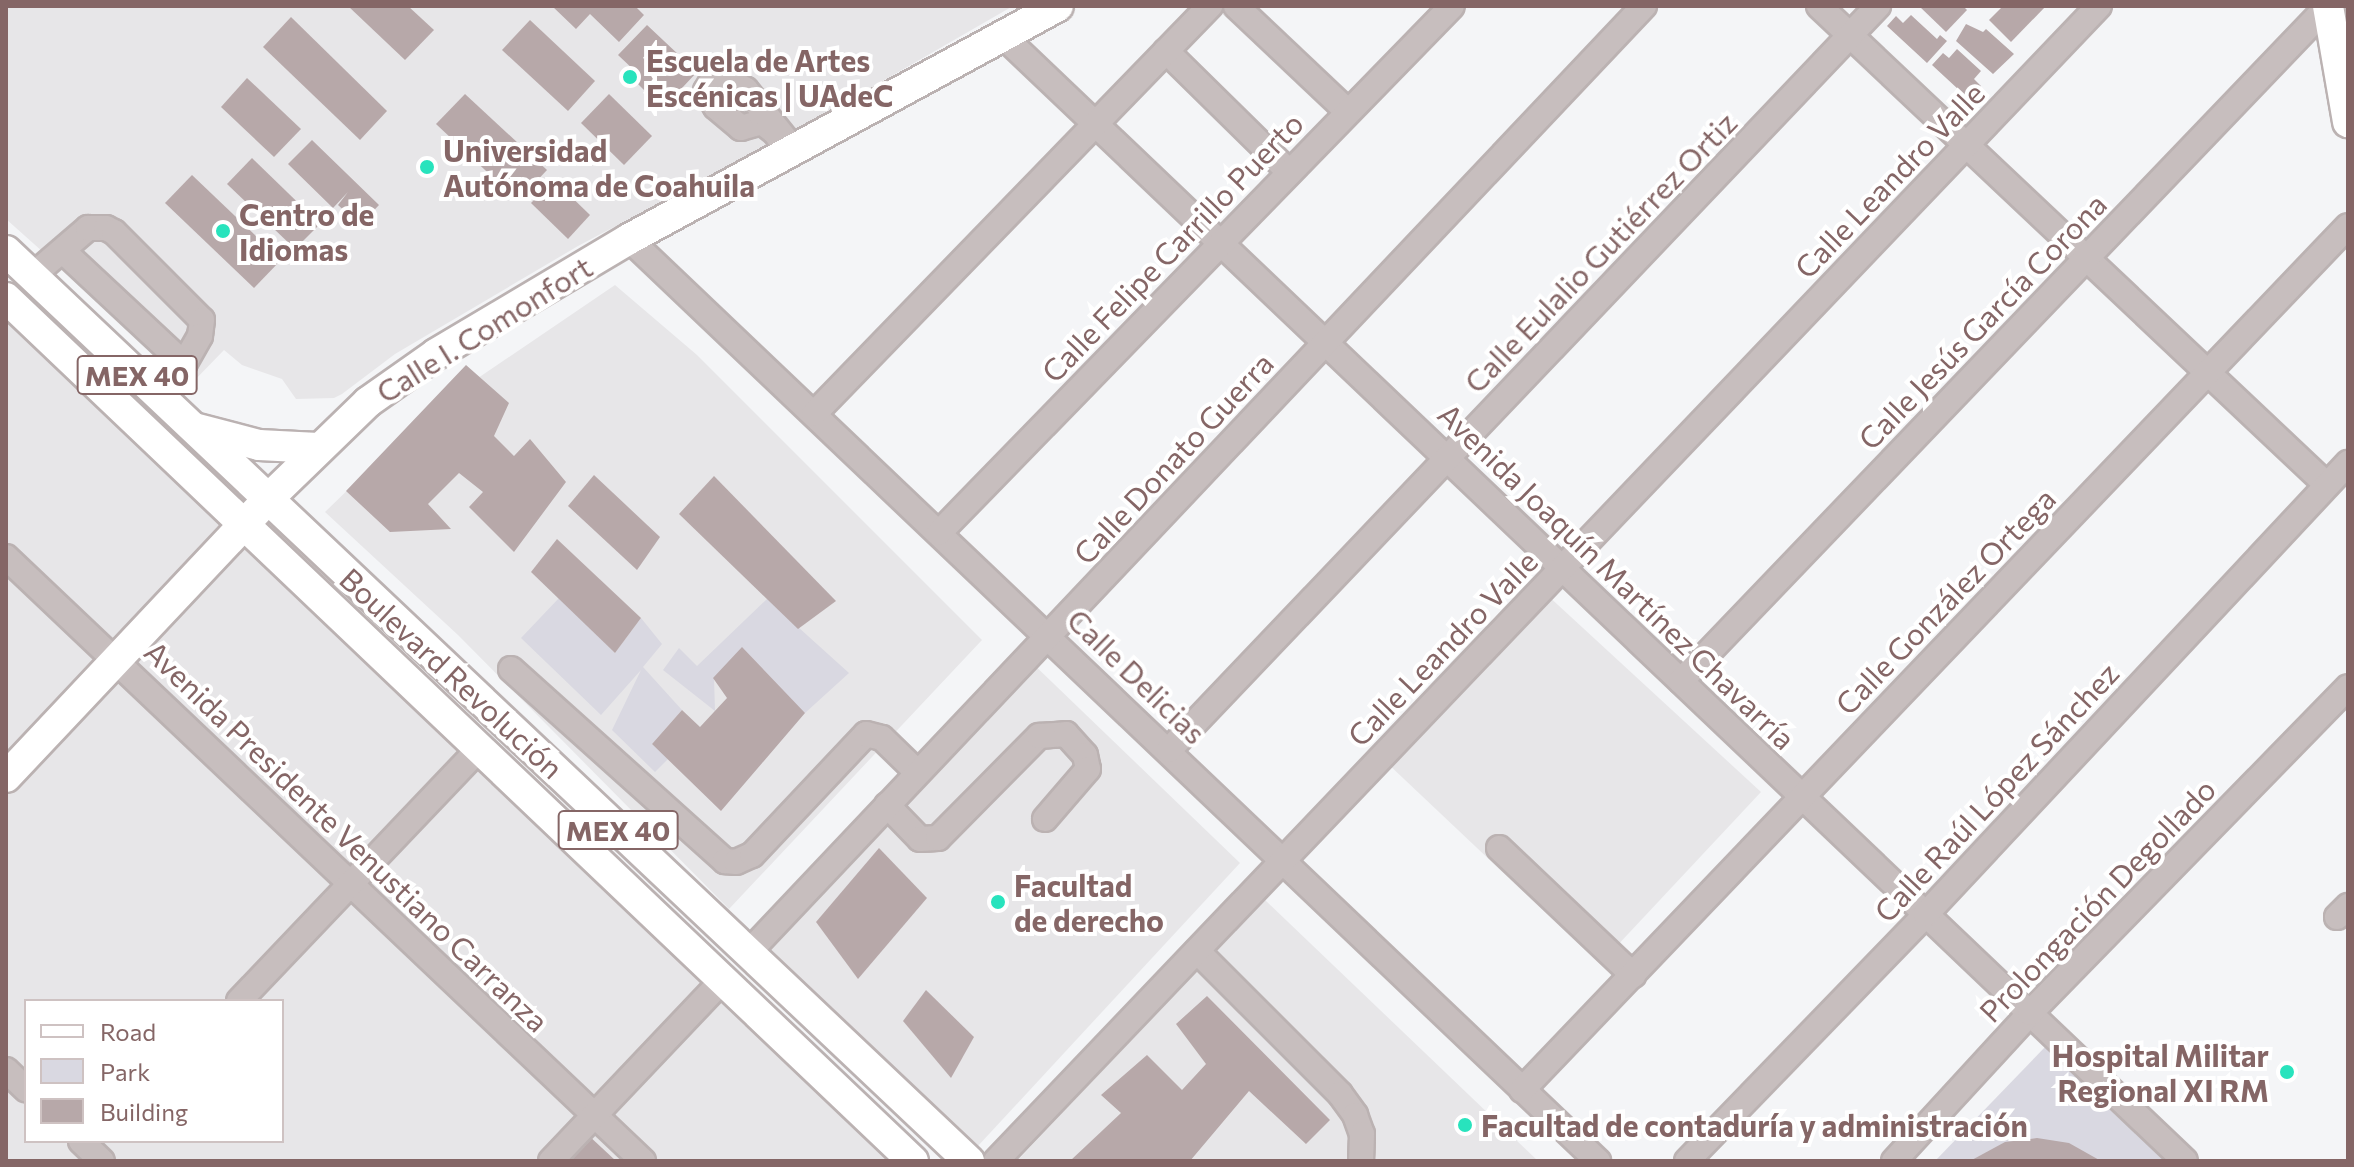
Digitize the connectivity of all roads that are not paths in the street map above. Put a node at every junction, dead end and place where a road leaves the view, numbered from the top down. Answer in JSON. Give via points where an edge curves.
{"nodes":[{"id":1,"x":1058,"y":6,"type":"edge"},
{"id":2,"x":1210,"y":6,"type":"edge"},
{"id":3,"x":1236,"y":6,"type":"edge"},
{"id":4,"x":1452,"y":6,"type":"edge"},
{"id":5,"x":1644,"y":6,"type":"edge"},
{"id":6,"x":1819,"y":6,"type":"edge"},
{"id":7,"x":1878,"y":6,"type":"edge"},
{"id":8,"x":2099,"y":6,"type":"edge"},
{"id":9,"x":2328,"y":6,"type":"edge"},
{"id":10,"x":1850,"y":35,"type":"junction"},
{"id":11,"x":1004,"y":37,"type":"junction"},
{"id":12,"x":1166,"y":51,"type":"junction"},
{"id":13,"x":1348,"y":112,"type":"junction"},
{"id":14,"x":2348,"y":122,"type":"edge"},
{"id":15,"x":1096,"y":124,"type":"junction"},
{"id":16,"x":1966,"y":145,"type":"junction"},
{"id":17,"x":1289,"y":172,"type":"junction"},
{"id":18,"x":2348,"y":226,"type":"edge"},
{"id":19,"x":629,"y":239,"type":"junction"},
{"id":20,"x":1220,"y":242,"type":"junction"},
{"id":21,"x":6,"y":251,"type":"edge"},
{"id":22,"x":63,"y":251,"type":"junction"},
{"id":23,"x":2087,"y":258,"type":"junction"},
{"id":24,"x":32,"y":276,"type":"junction"},
{"id":25,"x":6,"y":298,"type":"edge"},
{"id":26,"x":1326,"y":343,"type":"junction"},
{"id":27,"x":184,"y":364,"type":"junction"},
{"id":28,"x":2208,"y":372,"type":"junction"},
{"id":29,"x":163,"y":401,"type":"junction"},
{"id":30,"x":814,"y":414,"type":"junction"},
{"id":31,"x":192,"y":428,"type":"junction"},
{"id":32,"x":318,"y":448,"type":"junction"},
{"id":33,"x":1447,"y":459,"type":"junction"},
{"id":34,"x":2348,"y":463,"type":"edge"},
{"id":35,"x":2327,"y":485,"type":"junction"},
{"id":36,"x":268,"y":499,"type":"junction"},
{"id":37,"x":244,"y":525,"type":"junction"},
{"id":38,"x":939,"y":533,"type":"junction"},
{"id":39,"x":6,"y":557,"type":"edge"},
{"id":40,"x":1562,"y":568,"type":"junction"},
{"id":41,"x":1048,"y":636,"type":"junction"},
{"id":42,"x":116,"y":661,"type":"junction"},
{"id":43,"x":511,"y":669,"type":"dead end"},
{"id":44,"x":1681,"y":681,"type":"junction"},
{"id":45,"x":2348,"y":687,"type":"edge"},
{"id":46,"x":479,"y":749,"type":"junction"},
{"id":47,"x":1169,"y":750,"type":"junction"},
{"id":48,"x":917,"y":772,"type":"junction"},
{"id":49,"x":6,"y":777,"type":"edge"},
{"id":50,"x":1803,"y":797,"type":"junction"},
{"id":51,"x":887,"y":805,"type":"junction"},
{"id":52,"x":1045,"y":819,"type":"dead end"},
{"id":53,"x":1499,"y":848,"type":"dead end"},
{"id":54,"x":1283,"y":862,"type":"junction"},
{"id":55,"x":351,"y":883,"type":"junction"},
{"id":56,"x":1926,"y":914,"type":"junction"},
{"id":57,"x":1197,"y":951,"type":"junction"},
{"id":58,"x":748,"y":953,"type":"junction"},
{"id":59,"x":1633,"y":975,"type":"junction"},
{"id":60,"x":723,"y":980,"type":"junction"},
{"id":61,"x":241,"y":999,"type":"edge"},
{"id":62,"x":2030,"y":1013,"type":"junction"},
{"id":63,"x":6,"y":1070,"type":"edge"},
{"id":64,"x":24,"y":1087,"type":"edge"},
{"id":65,"x":1522,"y":1090,"type":"junction"},
{"id":66,"x":595,"y":1116,"type":"junction"},
{"id":67,"x":551,"y":1161,"type":"edge"},
{"id":68,"x":643,"y":1161,"type":"edge"},
{"id":69,"x":913,"y":1161,"type":"edge"},
{"id":70,"x":969,"y":1161,"type":"edge"},
{"id":71,"x":996,"y":1161,"type":"edge"},
{"id":72,"x":1361,"y":1161,"type":"edge"},
{"id":73,"x":1598,"y":1161,"type":"edge"},
{"id":74,"x":1687,"y":1161,"type":"edge"},
{"id":75,"x":1894,"y":1161,"type":"edge"},
{"id":76,"x":2185,"y":1161,"type":"edge"}],
"edges":[{"from":1,"to":11,"type":"main road","name":"Calle I. Comonfort"},
{"from":2,"to":12,"type":"street"},
{"from":3,"to":13,"type":"street"},
{"from":4,"to":13,"type":"street","name":"Calle Felipe Carrillo Puerto"},
{"from":5,"to":26,"type":"street","name":"Calle Donato Guerra"},
{"from":6,"to":10,"type":"street"},
{"from":7,"to":10,"type":"street","name":"Calle Eulalio Gutiérrez Ortiz"},
{"from":8,"to":16,"type":"street","name":"Calle Leandro Valle"},
{"from":9,"to":14,"type":"main road"},
{"from":9,"to":23,"type":"street","name":"Calle Jesús García Corona"},
{"from":10,"to":16,"type":"street"},
{"from":10,"to":33,"type":"street","name":"Calle Eulalio Gutiérrez Ortiz"},
{"from":11,"to":15,"type":"street","name":"Avenida Joaquín Martínez Chavarría"},
{"from":11,"to":19,"type":"main road","name":"Calle I. Comonfort"},
{"from":12,"to":15,"type":"street"},
{"from":12,"to":17,"type":"street"},
{"from":13,"to":17,"type":"street","name":"Calle Felipe Carrillo Puerto"},
{"from":15,"to":20,"type":"street","name":"Avenida Joaquín Martínez Chavarría"},
{"from":15,"to":30,"type":"street"},
{"from":16,"to":23,"type":"street"},
{"from":16,"to":40,"type":"street","name":"Calle Leandro Valle"},
{"from":17,"to":20,"type":"street","name":"Calle Felipe Carrillo Puerto"},
{"from":18,"to":28,"type":"street","name":"Calle González Ortega"},
{"from":19,"to":30,"type":"street","name":"Calle Delicias"},
{"from":19,"to":32,"type":"main road","name":"Calle I. Comonfort","via":[[436,354],[368,402]]},
{"from":20,"to":26,"type":"street","name":"Avenida Joaquín Martínez Chavarría"},
{"from":20,"to":38,"type":"street","name":"Calle Felipe Carrillo Puerto"},
{"from":21,"to":24,"type":"main road","name":"Boulevard Revolución","number":"MEX 40"},
{"from":22,"to":24,"type":"street"},
{"from":22,"to":27,"type":"street"},
{"from":22,"to":27,"type":"street","via":[[88,228],[114,232],[199,314],[200,336]]},
{"from":23,"to":28,"type":"street"},
{"from":23,"to":44,"type":"street","name":"Calle Jesús García Corona"},
{"from":24,"to":29,"type":"main road","name":"Boulevard Revolución","number":"MEX 40"},
{"from":25,"to":37,"type":"main road","number":"MEX 40"},
{"from":26,"to":33,"type":"street","name":"Avenida Joaquín Martínez Chavarría"},
{"from":26,"to":41,"type":"street","name":"Calle Donato Guerra"},
{"from":27,"to":29,"type":"street"},
{"from":28,"to":35,"type":"street"},
{"from":28,"to":50,"type":"street","name":"Calle González Ortega"},
{"from":29,"to":31,"type":"main road","name":"Boulevard Revolución","number":"MEX 40"},
{"from":30,"to":38,"type":"street","name":"Calle Delicias"},
{"from":31,"to":32,"type":"main road","via":[[259,445]]},
{"from":31,"to":36,"type":"main road","name":"Boulevard Revolución","number":"MEX 40"},
{"from":32,"to":36,"type":"main road","name":"Calle I. Comonfort"},
{"from":33,"to":40,"type":"street","name":"Avenida Joaquín Martínez Chavarría"},
{"from":33,"to":47,"type":"street","name":"Calle Eulalio Gutiérrez Ortiz"},
{"from":34,"to":35,"type":"street","name":"Calle Raúl López Sánchez"},
{"from":35,"to":56,"type":"street","name":"Calle Raúl López Sánchez"},
{"from":36,"to":37,"type":"main road","name":"Calle I. Comonfort"},
{"from":36,"to":58,"type":"main road","name":"Boulevard Revolución","number":"MEX 40"},
{"from":37,"to":42,"type":"main road","name":"Calle I. Comonfort"},
{"from":37,"to":46,"type":"main road","number":"MEX 40"},
{"from":38,"to":41,"type":"street","name":"Calle Delicias"},
{"from":39,"to":42,"type":"street","name":"Avenida Presidente Venustiano Carranza"},
{"from":40,"to":44,"type":"street","name":"Avenida Joaquín Martínez Chavarría"},
{"from":40,"to":54,"type":"street","name":"Calle Leandro Valle"},
{"from":41,"to":47,"type":"street","name":"Calle Delicias"},
{"from":41,"to":48,"type":"street","name":"Calle Donato Guerra"},
{"from":42,"to":49,"type":"main road","name":"Calle I. Comonfort"},
{"from":42,"to":55,"type":"street","name":"Avenida Presidente Venustiano Carranza"},
{"from":43,"to":48,"type":"street","via":[[725,861],[752,855],[866,734],[882,738]]},
{"from":44,"to":50,"type":"street","name":"Avenida Joaquín Martínez Chavarría"},
{"from":45,"to":62,"type":"street","name":"Prolongación Degollado"},
{"from":46,"to":55,"type":"street"},
{"from":46,"to":60,"type":"main road","number":"MEX 40"},
{"from":47,"to":54,"type":"street","name":"Calle Delicias"},
{"from":48,"to":51,"type":"street","name":"Calle Donato Guerra"},
{"from":50,"to":56,"type":"street","name":"Avenida Joaquín Martínez Chavarría"},
{"from":50,"to":59,"type":"street","name":"Calle González Ortega"},
{"from":51,"to":52,"type":"street","via":[[920,839],[938,838],[1039,736],[1066,734],[1085,755],[1088,769]]},
{"from":51,"to":58,"type":"street","name":"Calle Donato Guerra"},
{"from":53,"to":59,"type":"street"},
{"from":54,"to":57,"type":"street","name":"Calle Leandro Valle"},
{"from":54,"to":65,"type":"street","name":"Calle Delicias"},
{"from":55,"to":61,"type":"street"},
{"from":55,"to":66,"type":"street","name":"Avenida Presidente Venustiano Carranza"},
{"from":56,"to":62,"type":"street","name":"Avenida Joaquín Martínez Chavarría"},
{"from":56,"to":74,"type":"street","name":"Calle Raúl López Sánchez"},
{"from":57,"to":71,"type":"street","name":"Calle Leandro Valle"},
{"from":57,"to":72,"type":"street","via":[[1340,1094],[1362,1134]]},
{"from":58,"to":70,"type":"main road","name":"Boulevard Revolución","number":"MEX 40"},
{"from":59,"to":65,"type":"street","name":"Calle González Ortega"},
{"from":60,"to":66,"type":"street"},
{"from":60,"to":69,"type":"main road","number":"MEX 40"},
{"from":62,"to":75,"type":"street","name":"Prolongación Degollado"},
{"from":62,"to":76,"type":"street","name":"Avenida Joaquín Martínez Chavarría"},
{"from":63,"to":64,"type":"street"},
{"from":65,"to":73,"type":"street","name":"Calle Delicias"},
{"from":66,"to":67,"type":"street"},
{"from":66,"to":68,"type":"street","name":"Avenida Presidente Venustiano Carranza"}]}
